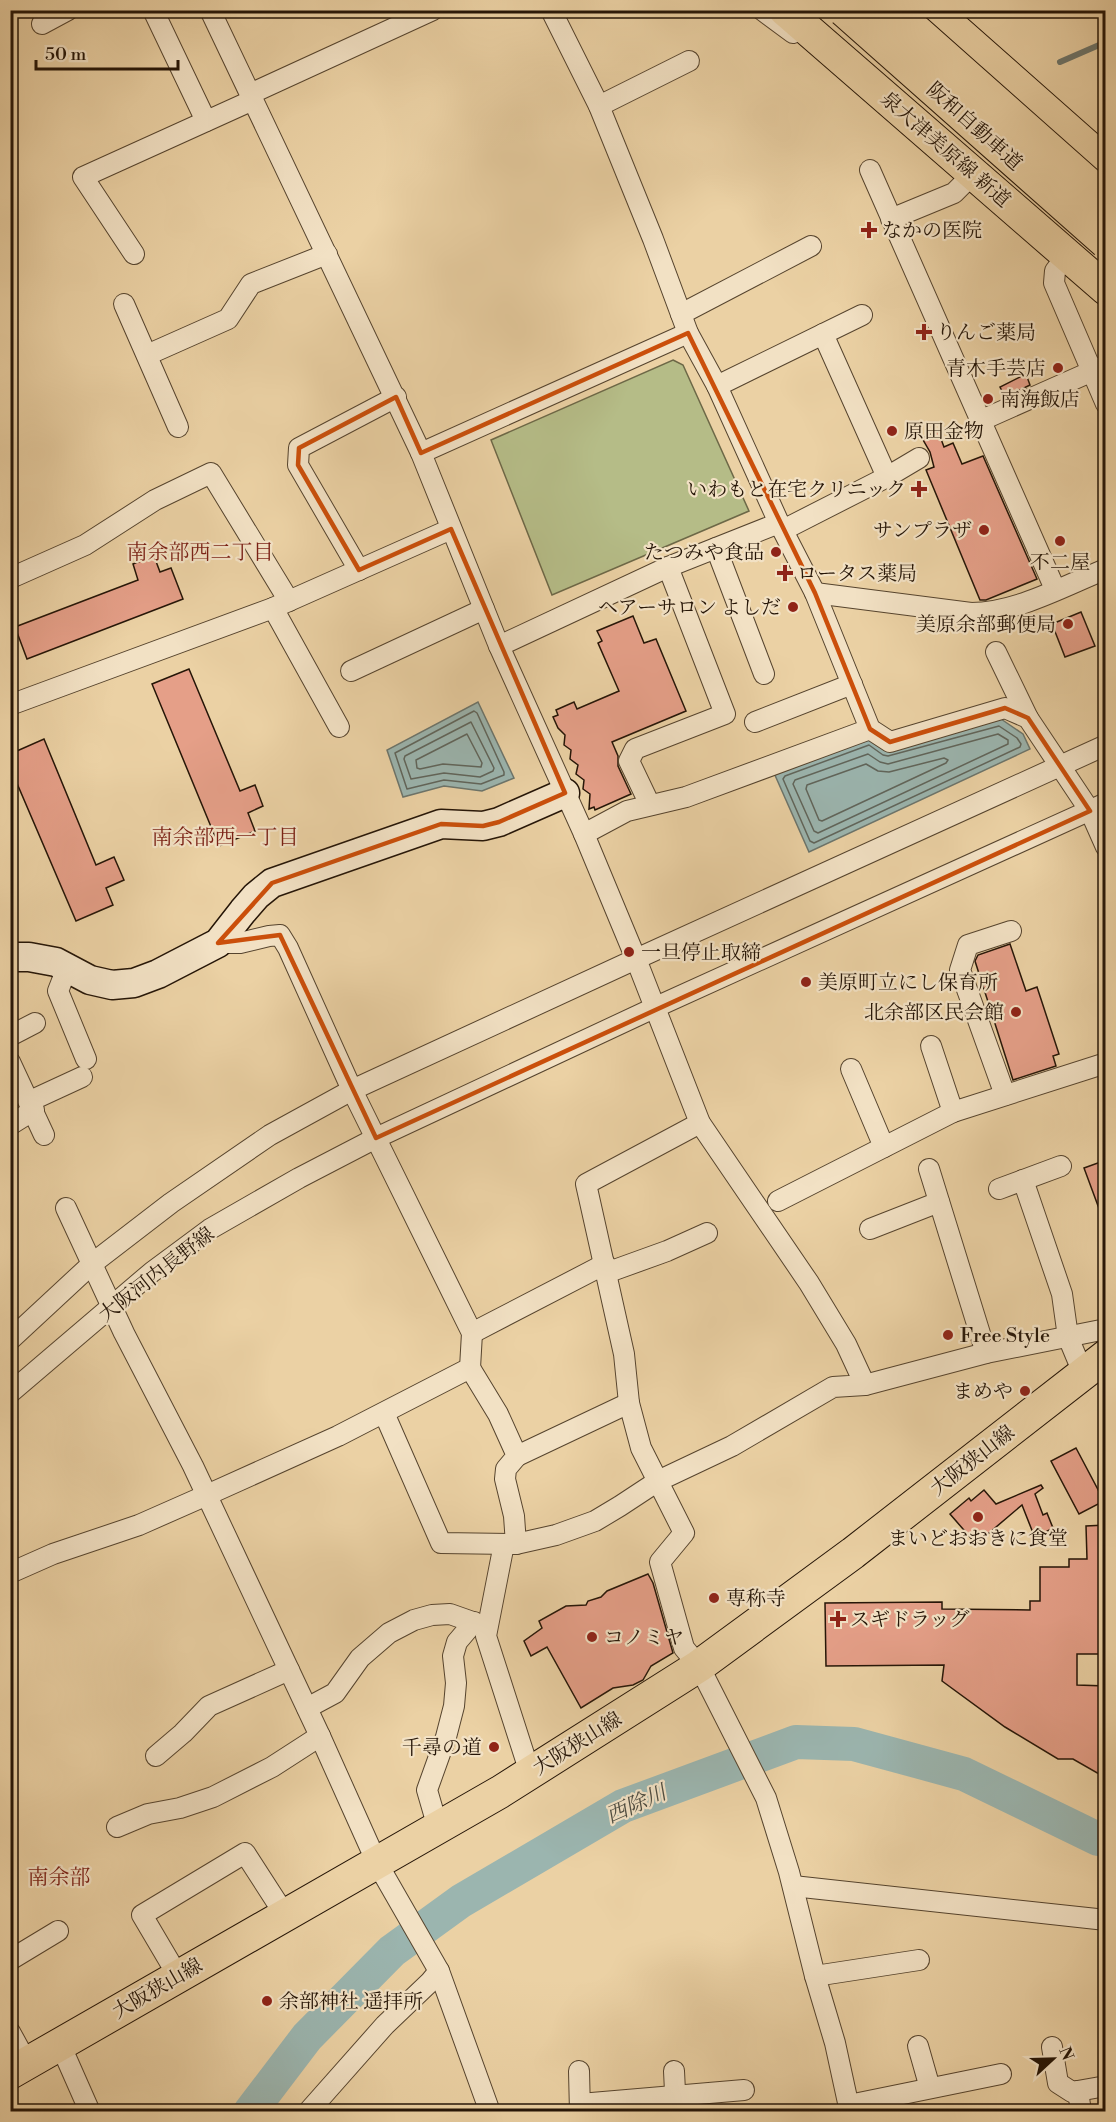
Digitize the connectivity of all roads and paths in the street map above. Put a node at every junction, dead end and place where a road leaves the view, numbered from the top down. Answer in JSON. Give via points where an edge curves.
{"nodes":[{"id":1,"x":68,"y":10,"type":"edge"},
{"id":2,"x":153,"y":10,"type":"edge"},
{"id":3,"x":210,"y":10,"type":"edge"},
{"id":4,"x":433,"y":10,"type":"edge"},
{"id":5,"x":551,"y":10,"type":"edge"},
{"id":6,"x":762,"y":10,"type":"edge"},
{"id":7,"x":785,"y":10,"type":"edge"},
{"id":8,"x":844,"y":10,"type":"edge"},
{"id":9,"x":892,"y":10,"type":"edge"},
{"id":10,"x":933,"y":10,"type":"edge"},
{"id":11,"x":951,"y":10,"type":"edge"},
{"id":12,"x":42,"y":24,"type":"dead end"},
{"id":13,"x":980,"y":52,"type":"junction"},
{"id":14,"x":841,"y":58,"type":"junction"},
{"id":15,"x":688,"y":61,"type":"dead end"},
{"id":16,"x":252,"y":97,"type":"junction"},
{"id":17,"x":599,"y":106,"type":"junction"},
{"id":18,"x":1048,"y":113,"type":"junction"},
{"id":19,"x":206,"y":121,"type":"junction"},
{"id":20,"x":1106,"y":163,"type":"edge"},
{"id":21,"x":870,"y":170,"type":"dead end"},
{"id":22,"x":974,"y":173,"type":"junction"},
{"id":23,"x":1106,"y":200,"type":"edge"},
{"id":24,"x":891,"y":219,"type":"junction"},
{"id":25,"x":1106,"y":242,"type":"edge"},
{"id":26,"x":811,"y":246,"type":"dead end"},
{"id":27,"x":134,"y":254,"type":"dead end"},
{"id":28,"x":327,"y":254,"type":"junction"},
{"id":29,"x":1067,"y":255,"type":"junction"},
{"id":30,"x":1106,"y":289,"type":"edge"},
{"id":31,"x":124,"y":304,"type":"dead end"},
{"id":32,"x":681,"y":314,"type":"junction"},
{"id":33,"x":862,"y":315,"type":"dead end"},
{"id":34,"x":688,"y":333,"type":"junction"},
{"id":35,"x":823,"y":334,"type":"junction"},
{"id":36,"x":147,"y":355,"type":"junction"},
{"id":37,"x":1098,"y":368,"type":"edge"},
{"id":38,"x":717,"y":386,"type":"junction"},
{"id":39,"x":396,"y":397,"type":"junction"},
{"id":40,"x":1106,"y":404,"type":"edge"},
{"id":41,"x":181,"y":417,"type":"dead end"},
{"id":42,"x":982,"y":420,"type":"junction"},
{"id":43,"x":421,"y":453,"type":"junction"},
{"id":44,"x":919,"y":458,"type":"dead end"},
{"id":45,"x":887,"y":477,"type":"junction"},
{"id":46,"x":781,"y":527,"type":"junction"},
{"id":47,"x":451,"y":529,"type":"junction"},
{"id":48,"x":716,"y":548,"type":"junction"},
{"id":49,"x":668,"y":567,"type":"junction"},
{"id":50,"x":1106,"y":569,"type":"edge"},
{"id":51,"x":359,"y":570,"type":"junction"},
{"id":52,"x":14,"y":577,"type":"dead end"},
{"id":53,"x":1055,"y":590,"type":"junction"},
{"id":54,"x":815,"y":592,"type":"junction"},
{"id":55,"x":281,"y":604,"type":"junction"},
{"id":56,"x":484,"y":609,"type":"junction"},
{"id":57,"x":499,"y":646,"type":"junction"},
{"id":58,"x":996,"y":652,"type":"dead end"},
{"id":59,"x":351,"y":671,"type":"dead end"},
{"id":60,"x":764,"y":674,"type":"dead end"},
{"id":61,"x":852,"y":684,"type":"junction"},
{"id":62,"x":10,"y":705,"type":"edge"},
{"id":63,"x":1028,"y":718,"type":"junction"},
{"id":64,"x":755,"y":722,"type":"dead end"},
{"id":65,"x":339,"y":728,"type":"dead end"},
{"id":66,"x":870,"y":729,"type":"junction"},
{"id":67,"x":1106,"y":745,"type":"edge"},
{"id":68,"x":1059,"y":766,"type":"junction"},
{"id":69,"x":565,"y":793,"type":"junction"},
{"id":70,"x":650,"y":805,"type":"junction"},
{"id":71,"x":1098,"y":807,"type":"edge"},
{"id":72,"x":584,"y":834,"type":"junction"},
{"id":73,"x":1106,"y":847,"type":"edge"},
{"id":74,"x":1011,"y":931,"type":"dead end"},
{"id":75,"x":218,"y":943,"type":"junction"},
{"id":76,"x":10,"y":957,"type":"edge"},
{"id":77,"x":636,"y":958,"type":"junction"},
{"id":78,"x":67,"y":968,"type":"junction"},
{"id":79,"x":656,"y":1007,"type":"junction"},
{"id":80,"x":35,"y":1023,"type":"dead end"},
{"id":81,"x":10,"y":1036,"type":"edge"},
{"id":82,"x":931,"y":1046,"type":"dead end"},
{"id":83,"x":10,"y":1062,"type":"edge"},
{"id":84,"x":1106,"y":1063,"type":"edge"},
{"id":85,"x":851,"y":1069,"type":"dead end"},
{"id":86,"x":352,"y":1090,"type":"junction"},
{"id":87,"x":1005,"y":1095,"type":"junction"},
{"id":88,"x":32,"y":1105,"type":"junction"},
{"id":89,"x":953,"y":1112,"type":"junction"},
{"id":90,"x":700,"y":1123,"type":"junction"},
{"id":91,"x":10,"y":1125,"type":"edge"},
{"id":92,"x":44,"y":1135,"type":"dead end"},
{"id":93,"x":376,"y":1138,"type":"junction"},
{"id":94,"x":884,"y":1147,"type":"junction"},
{"id":95,"x":1061,"y":1166,"type":"dead end"},
{"id":96,"x":929,"y":1169,"type":"dead end"},
{"id":97,"x":1023,"y":1180,"type":"junction"},
{"id":98,"x":999,"y":1188,"type":"dead end"},
{"id":99,"x":778,"y":1201,"type":"dead end"},
{"id":100,"x":939,"y":1202,"type":"junction"},
{"id":101,"x":66,"y":1208,"type":"dead end"},
{"id":102,"x":870,"y":1229,"type":"dead end"},
{"id":103,"x":707,"y":1233,"type":"dead end"},
{"id":104,"x":93,"y":1263,"type":"junction"},
{"id":105,"x":606,"y":1269,"type":"junction"},
{"id":106,"x":112,"y":1307,"type":"junction"},
{"id":107,"x":1106,"y":1329,"type":"edge"},
{"id":108,"x":472,"y":1333,"type":"junction"},
{"id":109,"x":1068,"y":1337,"type":"junction"},
{"id":110,"x":10,"y":1340,"type":"edge"},
{"id":111,"x":986,"y":1353,"type":"junction"},
{"id":112,"x":1094,"y":1365,"type":"edge"},
{"id":113,"x":470,"y":1368,"type":"junction"},
{"id":114,"x":865,"y":1385,"type":"junction"},
{"id":115,"x":10,"y":1393,"type":"edge"},
{"id":116,"x":629,"y":1403,"type":"junction"},
{"id":117,"x":384,"y":1413,"type":"junction"},
{"id":118,"x":517,"y":1456,"type":"junction"},
{"id":119,"x":658,"y":1480,"type":"junction"},
{"id":120,"x":207,"y":1495,"type":"junction"},
{"id":121,"x":510,"y":1544,"type":"junction"},
{"id":122,"x":10,"y":1573,"type":"edge"},
{"id":123,"x":481,"y":1625,"type":"junction"},
{"id":124,"x":699,"y":1666,"type":"junction"},
{"id":125,"x":289,"y":1670,"type":"junction"},
{"id":126,"x":307,"y":1708,"type":"junction"},
{"id":127,"x":320,"y":1736,"type":"junction"},
{"id":128,"x":156,"y":1756,"type":"dead end"},
{"id":129,"x":530,"y":1773,"type":"junction"},
{"id":130,"x":117,"y":1827,"type":"dead end"},
{"id":131,"x":438,"y":1828,"type":"junction"},
{"id":132,"x":377,"y":1863,"type":"junction"},
{"id":133,"x":793,"y":1886,"type":"junction"},
{"id":134,"x":285,"y":1916,"type":"junction"},
{"id":135,"x":1106,"y":1920,"type":"edge"},
{"id":136,"x":58,"y":1931,"type":"dead end"},
{"id":137,"x":10,"y":1960,"type":"edge"},
{"id":138,"x":919,"y":1960,"type":"dead end"},
{"id":139,"x":437,"y":1968,"type":"junction"},
{"id":140,"x":178,"y":1976,"type":"junction"},
{"id":141,"x":815,"y":1976,"type":"junction"},
{"id":142,"x":10,"y":2032,"type":"edge"},
{"id":143,"x":60,"y":2044,"type":"junction"},
{"id":144,"x":918,"y":2046,"type":"dead end"},
{"id":145,"x":1052,"y":2047,"type":"dead end"},
{"id":146,"x":19,"y":2068,"type":"edge"},
{"id":147,"x":579,"y":2071,"type":"dead end"},
{"id":148,"x":674,"y":2071,"type":"dead end"},
{"id":149,"x":1001,"y":2074,"type":"dead end"},
{"id":150,"x":1106,"y":2085,"type":"edge"},
{"id":151,"x":930,"y":2088,"type":"junction"},
{"id":152,"x":744,"y":2090,"type":"dead end"},
{"id":153,"x":1077,"y":2091,"type":"junction"},
{"id":154,"x":676,"y":2104,"type":"edge"},
{"id":155,"x":580,"y":2108,"type":"edge"},
{"id":156,"x":850,"y":2108,"type":"edge"},
{"id":157,"x":90,"y":2112,"type":"edge"},
{"id":158,"x":309,"y":2112,"type":"edge"},
{"id":159,"x":490,"y":2112,"type":"edge"},
{"id":160,"x":1081,"y":2112,"type":"edge"}],
"edges":[{"from":1,"to":12,"type":"street"},
{"from":2,"to":19,"type":"street"},
{"from":3,"to":16,"type":"street"},
{"from":4,"to":16,"type":"street"},
{"from":5,"to":17,"type":"street"},
{"from":6,"to":14,"type":"street","via":[[785,29]]},
{"from":7,"to":14,"type":"main road","name":"泉大津美原線 新道"},
{"from":8,"to":25,"type":"highway","name":"阪和自動車道","bridge":true},
{"from":9,"to":23,"type":"highway","name":"阪和自動車道","bridge":true},
{"from":10,"to":13,"type":"main road"},
{"from":11,"to":13,"type":"street"},
{"from":13,"to":18,"type":"main road"},
{"from":14,"to":22,"type":"main road","name":"泉大津美原線 新道"},
{"from":15,"to":17,"type":"street"},
{"from":16,"to":19,"type":"street"},
{"from":16,"to":28,"type":"street"},
{"from":17,"to":32,"type":"street"},
{"from":18,"to":20,"type":"main road"},
{"from":18,"to":22,"type":"main road"},
{"from":19,"to":27,"type":"street","via":[[83,177]]},
{"from":21,"to":24,"type":"street"},
{"from":22,"to":24,"type":"street","via":[[954,192]]},
{"from":22,"to":29,"type":"main road","name":"泉大津美原線 新道"},
{"from":24,"to":42,"type":"street"},
{"from":26,"to":32,"type":"street"},
{"from":28,"to":36,"type":"street","via":[[251,284],[228,319]]},
{"from":28,"to":39,"type":"street"},
{"from":29,"to":30,"type":"main road","name":"泉大津美原線 新道"},
{"from":29,"to":37,"type":"street","via":[[1054,271],[1054,283]]},
{"from":31,"to":36,"type":"street"},
{"from":32,"to":34,"type":"street"},
{"from":33,"to":35,"type":"street"},
{"from":34,"to":38,"type":"street"},
{"from":34,"to":43,"type":"street"},
{"from":35,"to":38,"type":"street"},
{"from":35,"to":45,"type":"street"},
{"from":36,"to":41,"type":"street"},
{"from":37,"to":40,"type":"street"},
{"from":37,"to":42,"type":"street"},
{"from":38,"to":46,"type":"street"},
{"from":39,"to":43,"type":"street"},
{"from":39,"to":51,"type":"street","via":[[299,448],[298,465]]},
{"from":42,"to":53,"type":"street"},
{"from":43,"to":47,"type":"street"},
{"from":44,"to":45,"type":"street"},
{"from":45,"to":46,"type":"street"},
{"from":46,"to":48,"type":"street"},
{"from":46,"to":54,"type":"street"},
{"from":47,"to":51,"type":"street"},
{"from":47,"to":56,"type":"street"},
{"from":48,"to":49,"type":"street"},
{"from":48,"to":60,"type":"street"},
{"from":49,"to":57,"type":"street"},
{"from":49,"to":70,"type":"street","via":[[725,714],[634,749],[629,761]]},
{"from":50,"to":53,"type":"street"},
{"from":51,"to":55,"type":"street"},
{"from":52,"to":55,"type":"street","via":[[86,544],[155,500],[211,473]]},
{"from":53,"to":54,"type":"street","via":[[986,613]]},
{"from":54,"to":61,"type":"street"},
{"from":55,"to":62,"type":"street"},
{"from":55,"to":65,"type":"street"},
{"from":56,"to":57,"type":"street"},
{"from":56,"to":59,"type":"street","via":[[382,646]]},
{"from":57,"to":69,"type":"street"},
{"from":58,"to":63,"type":"street"},
{"from":61,"to":64,"type":"street"},
{"from":61,"to":66,"type":"street"},
{"from":63,"to":66,"type":"street","via":[[1005,708],[890,742]]},
{"from":63,"to":68,"type":"street"},
{"from":66,"to":70,"type":"street","via":[[686,797]]},
{"from":67,"to":68,"type":"street"},
{"from":68,"to":71,"type":"street"},
{"from":68,"to":77,"type":"street"},
{"from":69,"to":72,"type":"street"},
{"from":69,"to":75,"type":"street","via":[[499,822],[483,826],[441,824],[273,883],[256,896]]},
{"from":70,"to":72,"type":"street","via":[[627,811]]},
{"from":71,"to":73,"type":"street"},
{"from":71,"to":79,"type":"street","name":"大阪河内長野線"},
{"from":72,"to":77,"type":"street"},
{"from":74,"to":87,"type":"street","via":[[968,945],[960,970]]},
{"from":75,"to":78,"type":"street","via":[[134,984],[90,980]]},
{"from":75,"to":86,"type":"street","via":[[280,935]]},
{"from":76,"to":78,"type":"street","via":[[56,962]]},
{"from":77,"to":79,"type":"street"},
{"from":77,"to":86,"type":"street"},
{"from":78,"to":88,"type":"street","via":[[58,991],[84,1068]]},
{"from":79,"to":90,"type":"street"},
{"from":79,"to":93,"type":"street","name":"大阪河内長野線"},
{"from":80,"to":81,"type":"street"},
{"from":82,"to":89,"type":"street"},
{"from":83,"to":88,"type":"street"},
{"from":84,"to":87,"type":"street"},
{"from":85,"to":94,"type":"street"},
{"from":86,"to":93,"type":"street"},
{"from":86,"to":104,"type":"street","via":[[270,1135]]},
{"from":87,"to":89,"type":"street"},
{"from":88,"to":91,"type":"street"},
{"from":88,"to":92,"type":"street"},
{"from":89,"to":94,"type":"street"},
{"from":90,"to":105,"type":"street","via":[[586,1184]]},
{"from":90,"to":114,"type":"street","via":[[809,1283],[846,1344]]},
{"from":93,"to":106,"type":"street","name":"大阪河内長野線","via":[[210,1229]]},
{"from":93,"to":108,"type":"street"},
{"from":94,"to":99,"type":"street"},
{"from":95,"to":97,"type":"street"},
{"from":96,"to":100,"type":"street"},
{"from":97,"to":98,"type":"street"},
{"from":97,"to":109,"type":"street","via":[[1062,1294]]},
{"from":100,"to":102,"type":"street"},
{"from":100,"to":111,"type":"street"},
{"from":101,"to":104,"type":"street"},
{"from":103,"to":105,"type":"street","via":[[667,1251]]},
{"from":104,"to":106,"type":"street"},
{"from":104,"to":110,"type":"street"},
{"from":105,"to":108,"type":"street"},
{"from":105,"to":116,"type":"street","via":[[624,1354]]},
{"from":106,"to":115,"type":"street","name":"大阪河内長野線"},
{"from":106,"to":120,"type":"street"},
{"from":107,"to":109,"type":"street"},
{"from":108,"to":113,"type":"street"},
{"from":109,"to":111,"type":"street"},
{"from":109,"to":112,"type":"street"},
{"from":111,"to":114,"type":"street"},
{"from":112,"to":124,"type":"main road","name":"大阪狭山線","via":[[853,1553]]},
{"from":113,"to":117,"type":"street"},
{"from":113,"to":118,"type":"street","via":[[498,1414]]},
{"from":114,"to":119,"type":"street","via":[[833,1387],[732,1446]]},
{"from":116,"to":118,"type":"street"},
{"from":116,"to":119,"type":"street","via":[[641,1448]]},
{"from":117,"to":120,"type":"street"},
{"from":117,"to":121,"type":"street","via":[[441,1543]]},
{"from":118,"to":121,"type":"street","via":[[506,1469],[505,1479],[514,1516]]},
{"from":119,"to":121,"type":"street","via":[[595,1521],[556,1535]]},
{"from":119,"to":124,"type":"street","via":[[684,1533],[660,1562],[684,1648]]},
{"from":120,"to":122,"type":"street"},
{"from":120,"to":125,"type":"street"},
{"from":121,"to":123,"type":"street"},
{"from":123,"to":126,"type":"street","via":[[450,1614],[432,1615],[389,1633],[360,1658],[335,1693]]},
{"from":123,"to":129,"type":"street"},
{"from":123,"to":131,"type":"street","via":[[457,1642],[453,1656],[454,1706],[427,1790]]},
{"from":124,"to":129,"type":"main road","name":"大阪狭山線"},
{"from":124,"to":133,"type":"street","via":[[763,1792]]},
{"from":125,"to":126,"type":"street"},
{"from":125,"to":128,"type":"street","via":[[209,1706]]},
{"from":126,"to":127,"type":"street"},
{"from":127,"to":130,"type":"street","via":[[272,1767],[213,1797],[148,1814]]},
{"from":127,"to":132,"type":"street"},
{"from":129,"to":131,"type":"main road","name":"大阪狭山線"},
{"from":131,"to":132,"type":"main road","name":"大阪狭山線"},
{"from":132,"to":134,"type":"main road","name":"大阪狭山線"},
{"from":132,"to":139,"type":"street"},
{"from":133,"to":135,"type":"street"},
{"from":133,"to":141,"type":"street"},
{"from":134,"to":140,"type":"main road","name":"大阪狭山線"},
{"from":134,"to":140,"type":"street","via":[[245,1853],[142,1915]]},
{"from":136,"to":137,"type":"street"},
{"from":138,"to":141,"type":"street"},
{"from":139,"to":158,"type":"street","via":[[430,1982],[384,2025]]},
{"from":139,"to":159,"type":"street"},
{"from":140,"to":143,"type":"main road","name":"大阪狭山線"},
{"from":141,"to":156,"type":"street"},
{"from":142,"to":146,"type":"street"},
{"from":143,"to":146,"type":"main road","name":"大阪狭山線"},
{"from":143,"to":157,"type":"street"},
{"from":144,"to":151,"type":"street"},
{"from":145,"to":153,"type":"street","via":[[1058,2083]]},
{"from":147,"to":155,"type":"street"},
{"from":148,"to":154,"type":"street"},
{"from":149,"to":151,"type":"street"},
{"from":150,"to":153,"type":"street"},
{"from":151,"to":156,"type":"street"},
{"from":152,"to":154,"type":"street"},
{"from":153,"to":160,"type":"street"},
{"from":154,"to":155,"type":"street"}]}
